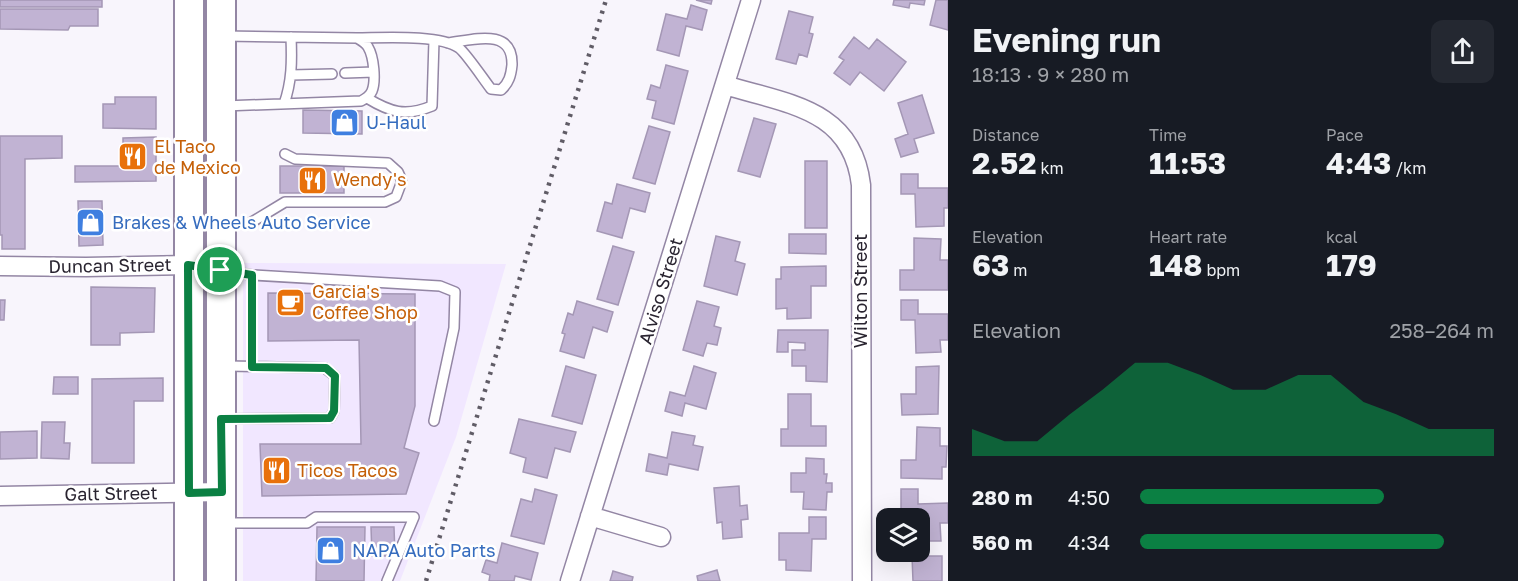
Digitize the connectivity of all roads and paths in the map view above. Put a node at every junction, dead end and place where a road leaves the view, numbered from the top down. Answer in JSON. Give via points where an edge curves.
{"nodes":[{"id":1,"x":189,"y":0,"type":"edge"},
{"id":2,"x":221,"y":0,"type":"edge"},
{"id":3,"x":751,"y":0,"type":"edge"},
{"id":4,"x":221,"y":36,"type":"junction"},
{"id":5,"x":291,"y":37,"type":"junction"},
{"id":6,"x":357,"y":38,"type":"junction"},
{"id":7,"x":434,"y":40,"type":"junction"},
{"id":8,"x":448,"y":43,"type":"junction"},
{"id":9,"x":374,"y":72,"type":"junction"},
{"id":10,"x":345,"y":73,"type":"dead end"},
{"id":11,"x":332,"y":74,"type":"dead end"},
{"id":12,"x":291,"y":75,"type":"junction"},
{"id":13,"x":726,"y":85,"type":"junction"},
{"id":14,"x":367,"y":98,"type":"junction"},
{"id":15,"x":284,"y":104,"type":"junction"},
{"id":16,"x":220,"y":107,"type":"junction"},
{"id":17,"x":285,"y":154,"type":"dead end"},
{"id":18,"x":252,"y":222,"type":"dead end"},
{"id":19,"x":188,"y":265,"type":"junction"},
{"id":20,"x":0,"y":266,"type":"edge"},
{"id":21,"x":220,"y":270,"type":"junction"},
{"id":22,"x":252,"y":275,"type":"junction"},
{"id":23,"x":221,"y":366,"type":"junction"},
{"id":24,"x":252,"y":367,"type":"junction"},
{"id":25,"x":221,"y":419,"type":"junction"},
{"id":26,"x":434,"y":421,"type":"dead end"},
{"id":27,"x":222,"y":492,"type":"junction"},
{"id":28,"x":189,"y":493,"type":"junction"},
{"id":29,"x":0,"y":496,"type":"edge"},
{"id":30,"x":590,"y":516,"type":"junction"},
{"id":31,"x":221,"y":523,"type":"junction"},
{"id":32,"x":661,"y":537,"type":"dead end"},
{"id":33,"x":189,"y":581,"type":"edge"},
{"id":34,"x":221,"y":581,"type":"edge"},
{"id":35,"x":387,"y":581,"type":"edge"},
{"id":36,"x":570,"y":581,"type":"edge"},
{"id":37,"x":862,"y":581,"type":"edge"}],
"edges":[{"from":1,"to":19,"type":"main road"},
{"from":2,"to":4,"type":"main road"},
{"from":3,"to":13,"type":"street","name":"Alviso Street"},
{"from":4,"to":5,"type":"lane"},
{"from":4,"to":16,"type":"main road"},
{"from":5,"to":6,"type":"lane"},
{"from":5,"to":12,"type":"lane"},
{"from":6,"to":7,"type":"lane"},
{"from":6,"to":9,"type":"lane","via":[[367,45]]},
{"from":7,"to":8,"type":"lane"},
{"from":7,"to":14,"type":"lane","via":[[432,106],[407,112],[390,111]]},
{"from":8,"to":8,"type":"lane","via":[[460,49],[491,89],[501,90],[507,84],[512,51],[505,43],[494,39]]},
{"from":9,"to":10,"type":"lane"},
{"from":9,"to":14,"type":"lane","via":[[372,91]]},
{"from":11,"to":12,"type":"lane"},
{"from":12,"to":15,"type":"lane"},
{"from":13,"to":30,"type":"street","name":"Alviso Street"},
{"from":13,"to":37,"type":"street","name":"Wilton Street","via":[[822,117],[846,140],[859,168]]},
{"from":14,"to":15,"type":"lane"},
{"from":15,"to":16,"type":"lane"},
{"from":16,"to":21,"type":"main road"},
{"from":17,"to":18,"type":"lane","via":[[295,159],[388,163],[402,181],[396,198],[385,202],[285,202]]},
{"from":19,"to":20,"type":"street","name":"Duncan Street"},
{"from":19,"to":21,"type":"street","name":"Duncan Street"},
{"from":19,"to":28,"type":"main road"},
{"from":21,"to":22,"type":"lane"},
{"from":21,"to":23,"type":"main road"},
{"from":22,"to":24,"type":"lane"},
{"from":22,"to":26,"type":"lane","via":[[440,286],[455,292],[454,328]]},
{"from":23,"to":24,"type":"lane"},
{"from":23,"to":25,"type":"main road"},
{"from":24,"to":25,"type":"lane","via":[[326,368],[335,376],[334,411],[330,418]]},
{"from":25,"to":27,"type":"main road"},
{"from":27,"to":28,"type":"street","name":"Galt Street"},
{"from":27,"to":31,"type":"main road"},
{"from":28,"to":29,"type":"street","name":"Galt Street"},
{"from":28,"to":33,"type":"main road"},
{"from":30,"to":32,"type":"street"},
{"from":30,"to":36,"type":"street","name":"Alviso Street"},
{"from":31,"to":34,"type":"main road"},
{"from":31,"to":35,"type":"lane","via":[[307,523],[316,517],[414,517]]}]}
